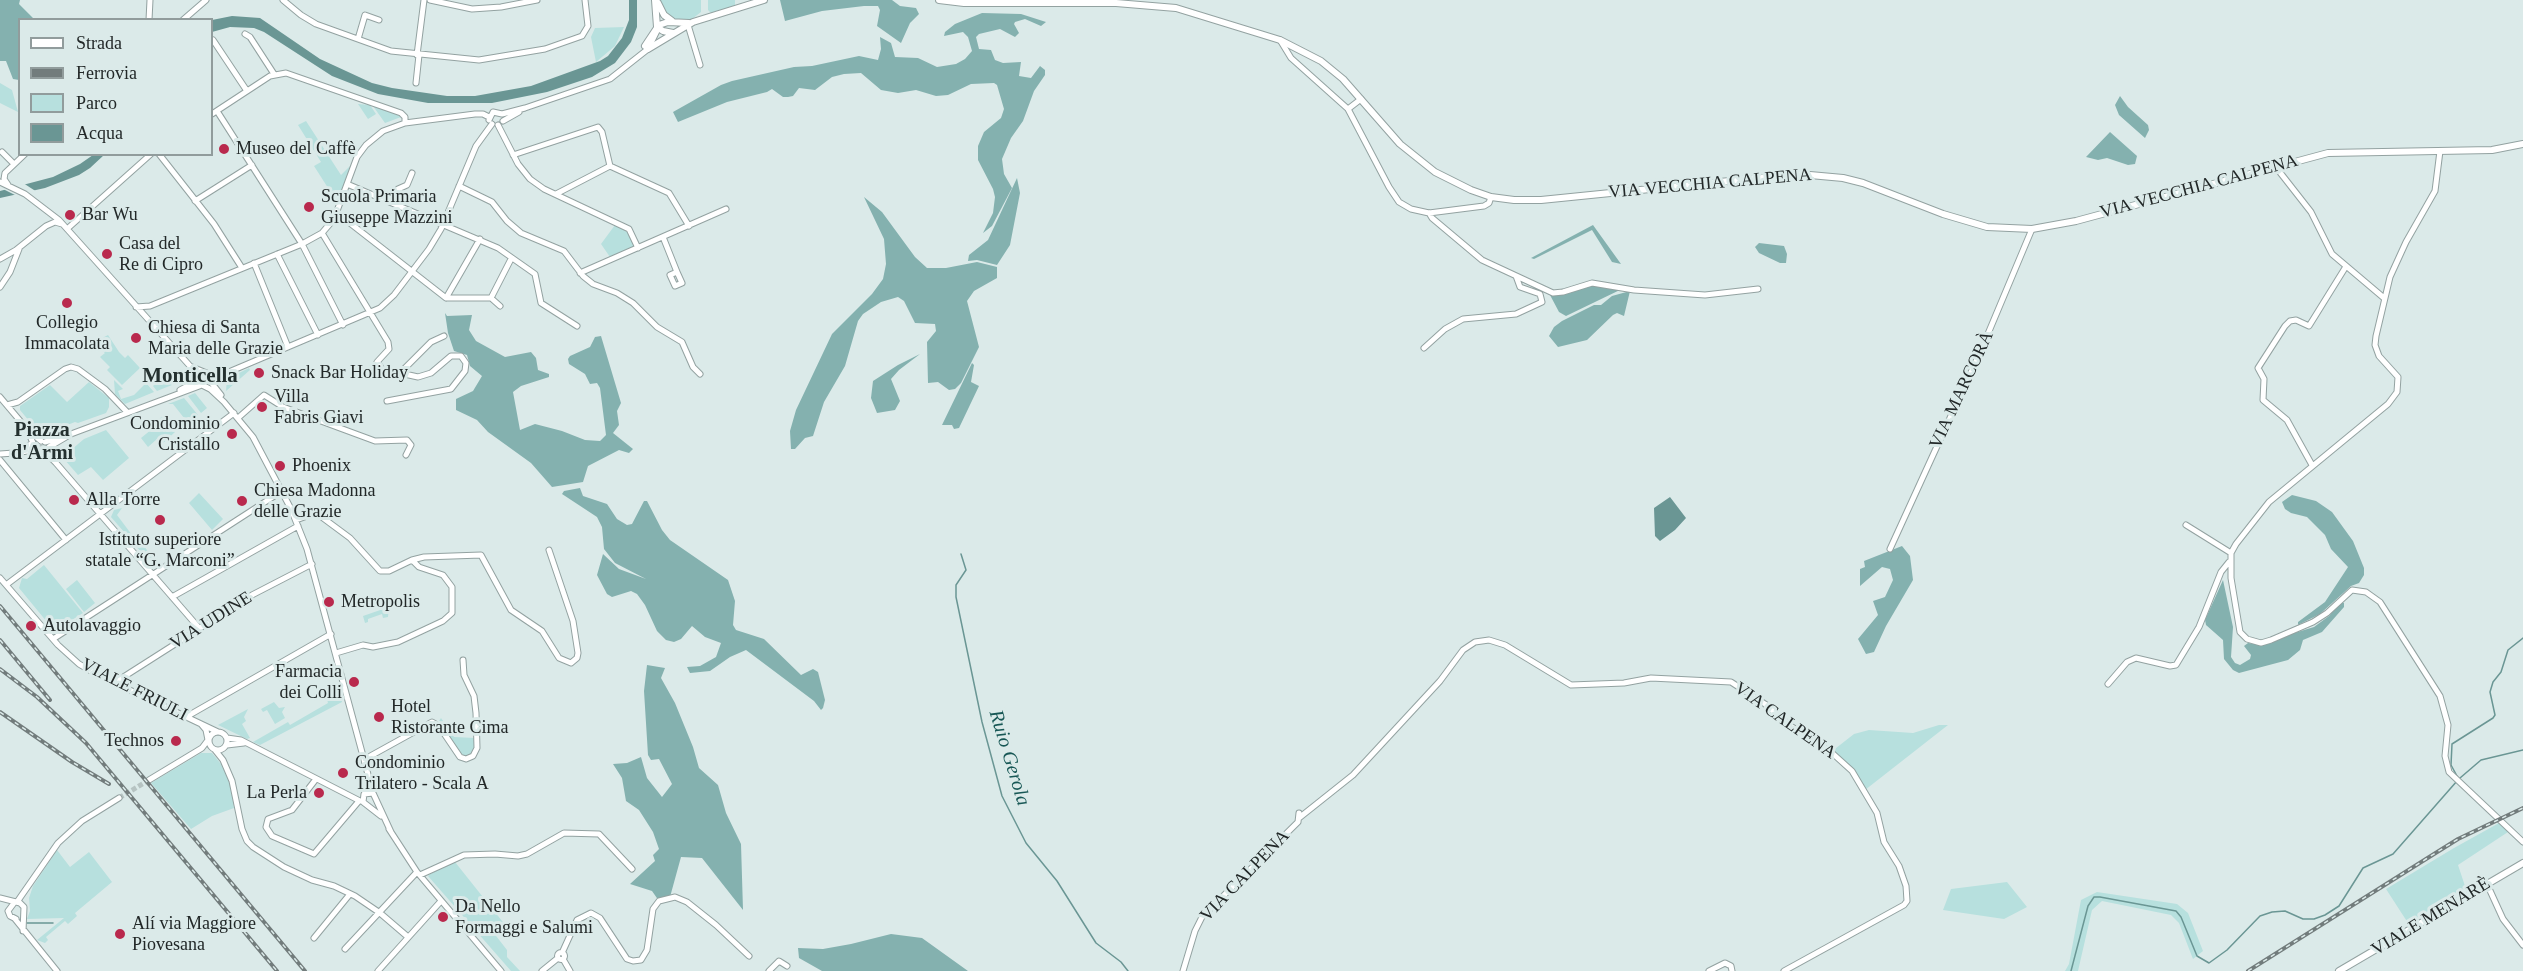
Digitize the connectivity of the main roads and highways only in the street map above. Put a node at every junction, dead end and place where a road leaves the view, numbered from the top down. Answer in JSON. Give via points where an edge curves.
{"nodes":[{"id":1,"x":765,"y":0,"type":"edge"},
{"id":2,"x":939,"y":0,"type":"edge"},
{"id":3,"x":656,"y":1,"type":"edge"},
{"id":4,"x":675,"y":22,"type":"junction"},
{"id":5,"x":690,"y":24,"type":"junction"},
{"id":6,"x":658,"y":27,"type":"junction"},
{"id":7,"x":674,"y":33,"type":"junction"},
{"id":8,"x":2523,"y":144,"type":"edge"},
{"id":9,"x":2523,"y":863,"type":"edge"},
{"id":10,"x":2339,"y":971,"type":"edge"}],
"edges":[{"from":1,"to":5,"type":"main road"},
{"from":2,"to":8,"type":"main road","name":"VIA VECCHIA CALPENA","via":[[1176,8],[1280,40],[1321,61],[1343,79],[1400,144],[1424,165],[1458,185],[1491,197],[1541,200],[1799,174],[1823,175],[1863,183],[1987,227],[2032,229],[2076,221],[2328,153],[2492,150]]},
{"from":3,"to":4,"type":"main road","via":[[664,15]]},
{"from":3,"to":6,"type":"main road"},
{"from":4,"to":5,"type":"main road"},
{"from":4,"to":6,"type":"main road"},
{"from":5,"to":7,"type":"main road"},
{"from":6,"to":7,"type":"main road"},
{"from":6,"to":7,"type":"main road","via":[[646,47]]},
{"from":9,"to":10,"type":"main road","name":"VIALE MENARÈ"}]}
